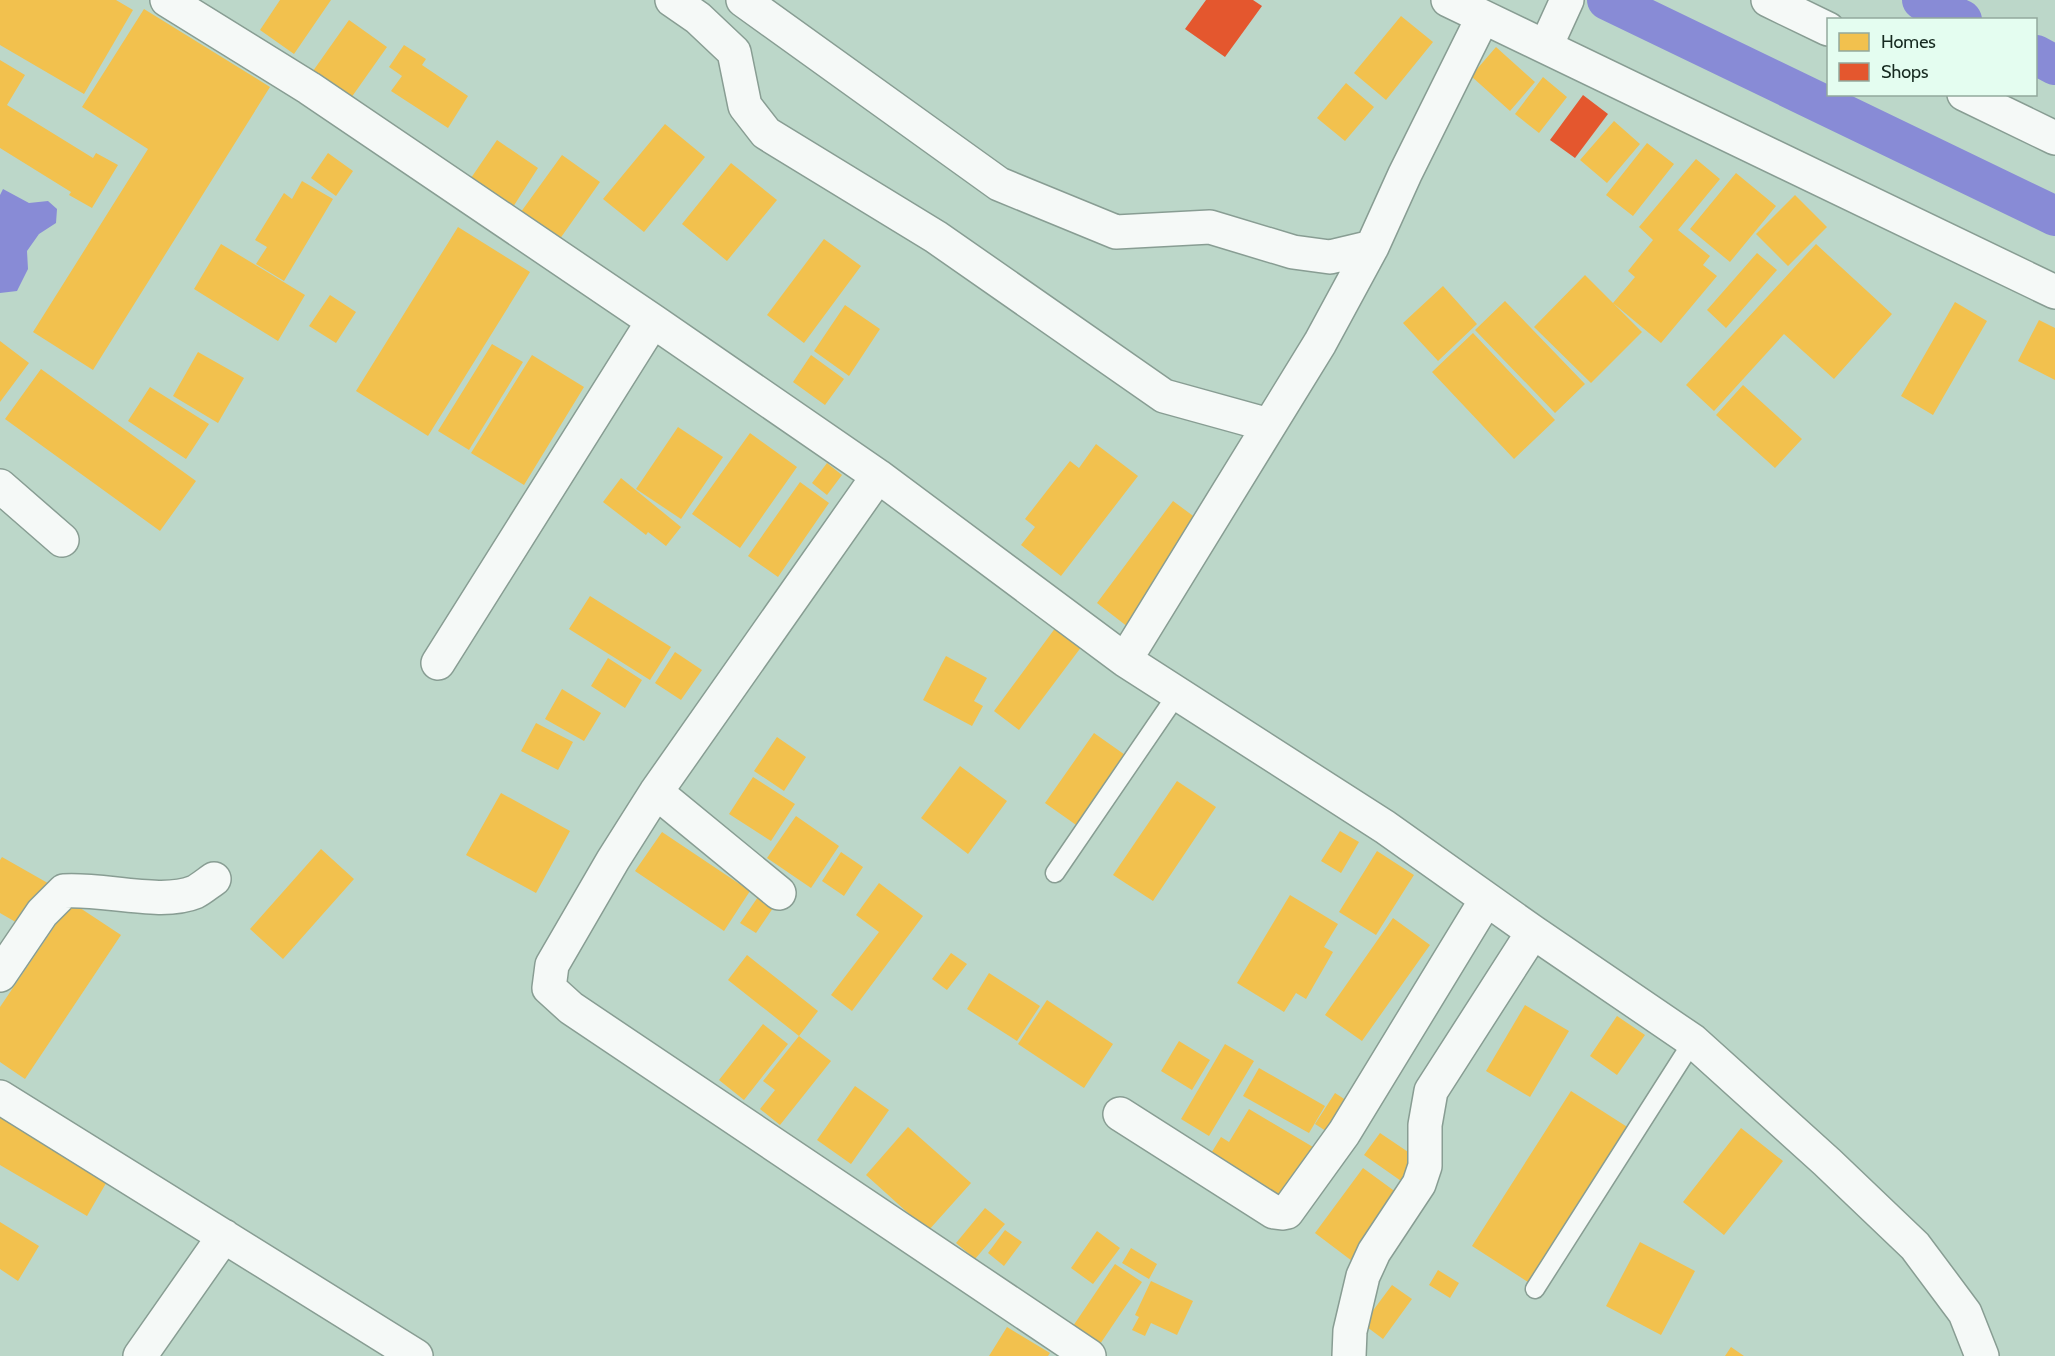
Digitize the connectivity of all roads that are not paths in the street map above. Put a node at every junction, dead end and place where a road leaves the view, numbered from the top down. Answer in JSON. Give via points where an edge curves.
{"nodes":[{"id":1,"x":167,"y":0,"type":"edge"},
{"id":2,"x":672,"y":0,"type":"edge"},
{"id":3,"x":743,"y":0,"type":"edge"},
{"id":4,"x":1448,"y":0,"type":"edge"},
{"id":5,"x":1568,"y":0,"type":"edge"},
{"id":6,"x":1768,"y":0,"type":"edge"},
{"id":7,"x":1483,"y":17,"type":"junction"},
{"id":8,"x":1827,"y":29,"type":"edge"},
{"id":9,"x":1545,"y":46,"type":"junction"},
{"id":10,"x":1968,"y":96,"type":"edge"},
{"id":11,"x":2055,"y":138,"type":"edge"},
{"id":12,"x":1372,"y":247,"type":"junction"},
{"id":13,"x":2055,"y":292,"type":"edge"},
{"id":14,"x":653,"y":321,"type":"junction"},
{"id":15,"x":1269,"y":425,"type":"junction"},
{"id":16,"x":878,"y":476,"type":"junction"},
{"id":17,"x":0,"y":486,"type":"edge"},
{"id":18,"x":62,"y":540,"type":"dead end"},
{"id":19,"x":1125,"y":660,"type":"junction"},
{"id":20,"x":438,"y":663,"type":"dead end"},
{"id":21,"x":1178,"y":693,"type":"junction"},
{"id":22,"x":656,"y":792,"type":"junction"},
{"id":23,"x":1055,"y":873,"type":"dead end"},
{"id":24,"x":214,"y":879,"type":"dead end"},
{"id":25,"x":779,"y":893,"type":"dead end"},
{"id":26,"x":1486,"y":900,"type":"junction"},
{"id":27,"x":1533,"y":932,"type":"junction"},
{"id":28,"x":0,"y":975,"type":"edge"},
{"id":29,"x":1692,"y":1041,"type":"junction"},
{"id":30,"x":0,"y":1097,"type":"edge"},
{"id":31,"x":1120,"y":1114,"type":"dead end"},
{"id":32,"x":224,"y":1236,"type":"junction"},
{"id":33,"x":1535,"y":1289,"type":"dead end"},
{"id":34,"x":1979,"y":1355,"type":"edge"},
{"id":35,"x":140,"y":1356,"type":"edge"},
{"id":36,"x":416,"y":1356,"type":"edge"},
{"id":37,"x":1089,"y":1356,"type":"edge"},
{"id":38,"x":1349,"y":1356,"type":"edge"}],
"edges":[{"from":1,"to":14,"type":"street","via":[[309,88]]},
{"from":2,"to":15,"type":"street","via":[[734,52],[745,106],[766,133],[936,237],[1164,396]]},
{"from":3,"to":12,"type":"street","via":[[999,184],[1116,232],[1210,227],[1293,252],[1330,257]]},
{"from":4,"to":7,"type":"street"},
{"from":5,"to":9,"type":"street"},
{"from":6,"to":8,"type":"street"},
{"from":7,"to":9,"type":"street"},
{"from":7,"to":12,"type":"street"},
{"from":9,"to":13,"type":"street"},
{"from":10,"to":11,"type":"street"},
{"from":12,"to":15,"type":"street","via":[[1320,343]]},
{"from":14,"to":16,"type":"street"},
{"from":14,"to":20,"type":"street"},
{"from":15,"to":19,"type":"street"},
{"from":16,"to":19,"type":"street"},
{"from":16,"to":22,"type":"street"},
{"from":17,"to":18,"type":"street"},
{"from":19,"to":21,"type":"street"},
{"from":21,"to":23,"type":"lane"},
{"from":21,"to":26,"type":"street","via":[[1385,827]]},
{"from":22,"to":25,"type":"street"},
{"from":22,"to":37,"type":"street","via":[[552,965],[549,988],[571,1008]]},
{"from":24,"to":28,"type":"street","via":[[195,892],[170,898],[64,891],[42,913]]},
{"from":26,"to":27,"type":"street"},
{"from":26,"to":31,"type":"street","via":[[1344,1133],[1287,1212],[1274,1212]]},
{"from":27,"to":29,"type":"street"},
{"from":27,"to":38,"type":"street","via":[[1431,1091],[1425,1125],[1425,1166],[1419,1184],[1374,1252],[1363,1276],[1350,1331]]},
{"from":29,"to":33,"type":"lane"},
{"from":29,"to":34,"type":"street","via":[[1915,1246],[1965,1313]]},
{"from":30,"to":32,"type":"street"},
{"from":32,"to":35,"type":"street"},
{"from":32,"to":36,"type":"street"}]}
